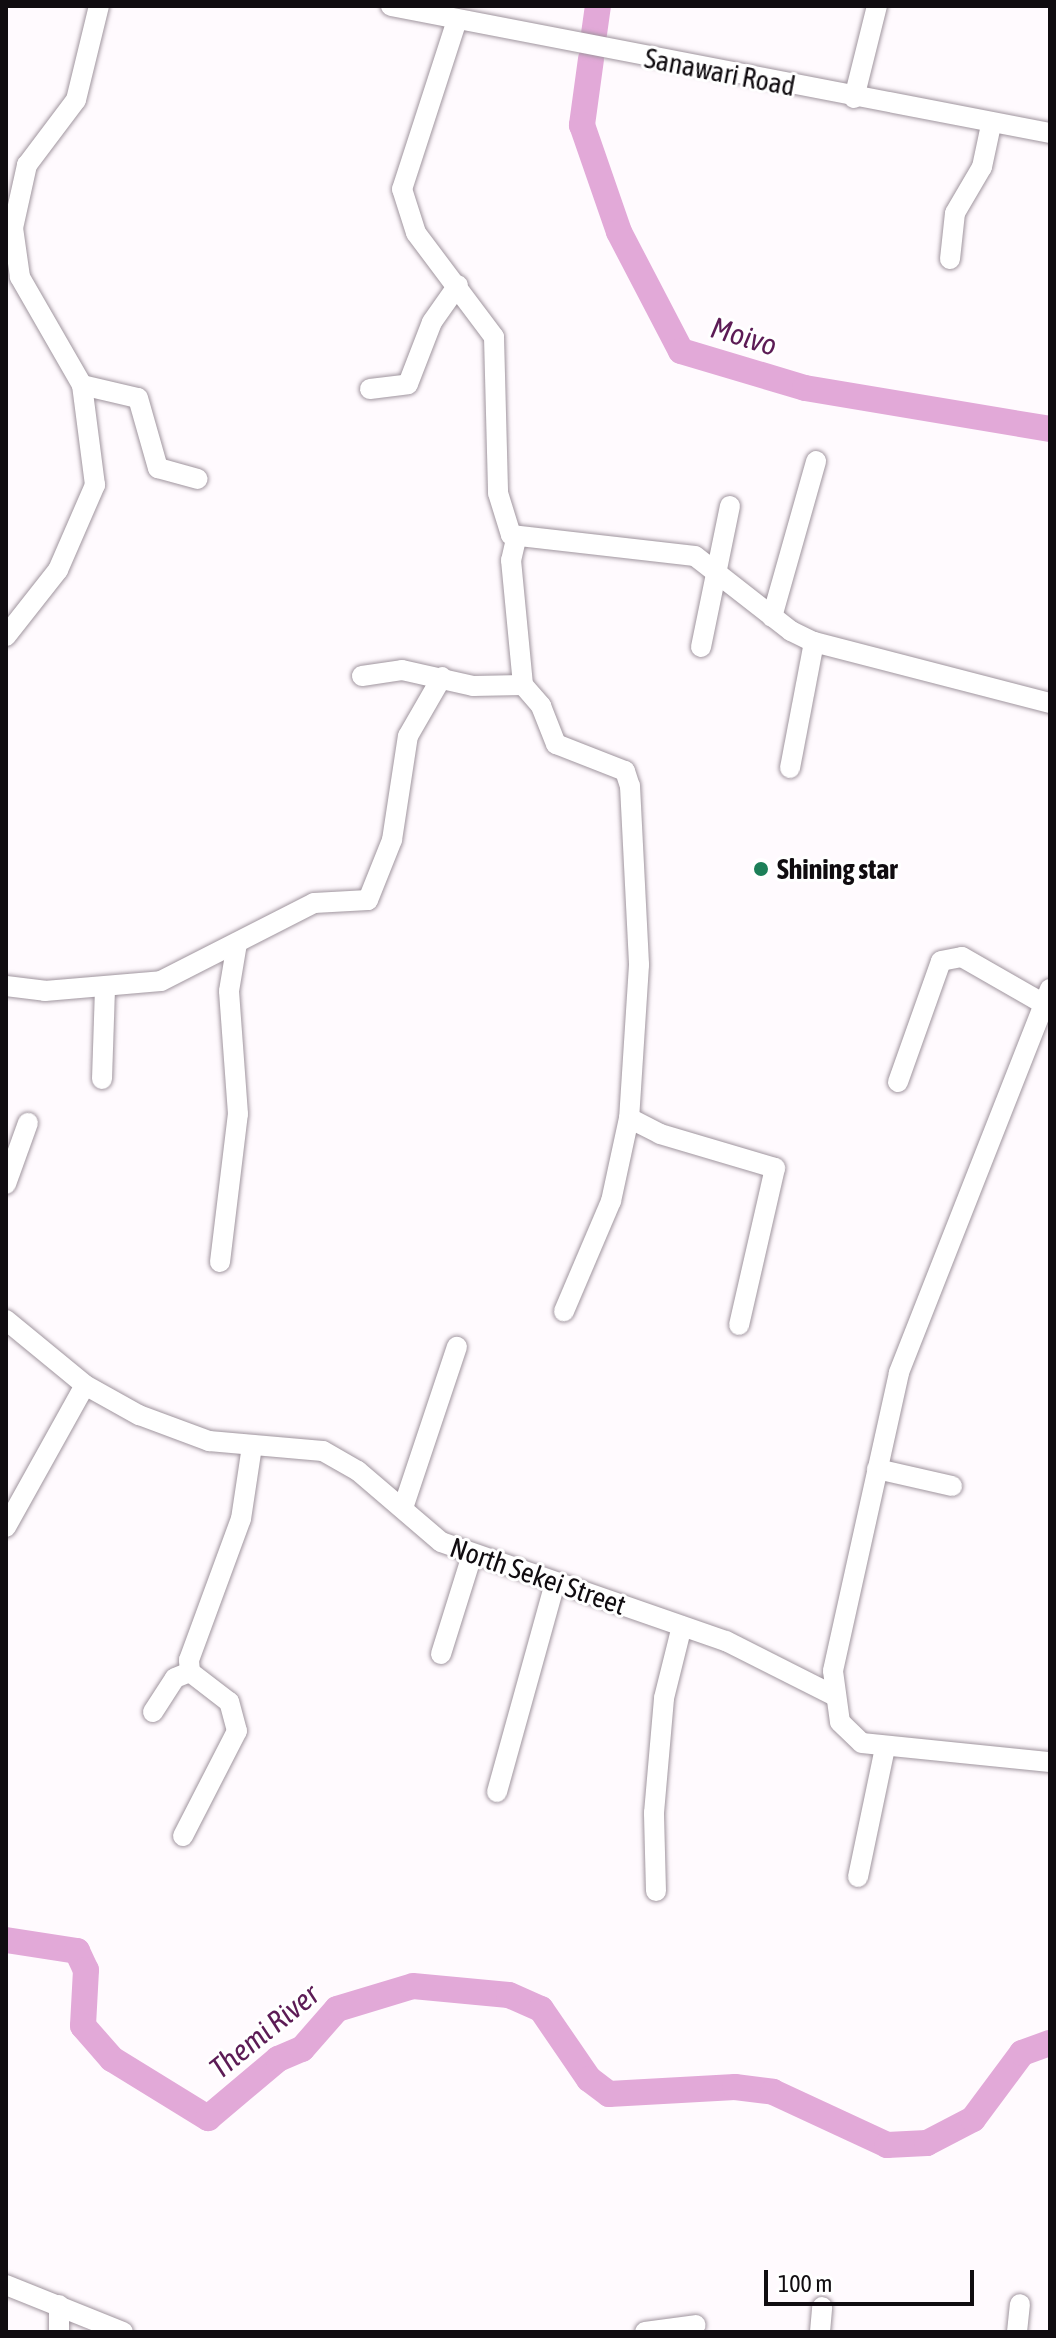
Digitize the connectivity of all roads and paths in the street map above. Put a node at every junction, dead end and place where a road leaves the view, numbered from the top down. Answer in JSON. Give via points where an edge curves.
{"nodes":[{"id":1,"x":99,"y":6,"type":"edge"},
{"id":2,"x":391,"y":6,"type":"edge"},
{"id":3,"x":877,"y":6,"type":"edge"},
{"id":4,"x":457,"y":20,"type":"junction"},
{"id":5,"x":854,"y":98,"type":"junction"},
{"id":6,"x":991,"y":125,"type":"junction"},
{"id":7,"x":1050,"y":133,"type":"edge"},
{"id":8,"x":10,"y":228,"type":"edge"},
{"id":9,"x":950,"y":259,"type":"dead end"},
{"id":10,"x":458,"y":285,"type":"junction"},
{"id":11,"x":82,"y":385,"type":"junction"},
{"id":12,"x":370,"y":389,"type":"dead end"},
{"id":13,"x":816,"y":461,"type":"dead end"},
{"id":14,"x":198,"y":479,"type":"dead end"},
{"id":15,"x":730,"y":506,"type":"dead end"},
{"id":16,"x":516,"y":539,"type":"junction"},
{"id":17,"x":717,"y":571,"type":"junction"},
{"id":18,"x":772,"y":617,"type":"junction"},
{"id":19,"x":6,"y":636,"type":"edge"},
{"id":20,"x":814,"y":642,"type":"junction"},
{"id":21,"x":701,"y":647,"type":"dead end"},
{"id":22,"x":362,"y":676,"type":"dead end"},
{"id":23,"x":442,"y":677,"type":"junction"},
{"id":24,"x":523,"y":685,"type":"junction"},
{"id":25,"x":1050,"y":703,"type":"edge"},
{"id":26,"x":790,"y":768,"type":"dead end"},
{"id":27,"x":237,"y":943,"type":"junction"},
{"id":28,"x":6,"y":986,"type":"edge"},
{"id":29,"x":105,"y":987,"type":"junction"},
{"id":30,"x":1047,"y":997,"type":"edge"},
{"id":31,"x":102,"y":1079,"type":"dead end"},
{"id":32,"x":898,"y":1082,"type":"dead end"},
{"id":33,"x":629,"y":1118,"type":"junction"},
{"id":34,"x":28,"y":1123,"type":"dead end"},
{"id":35,"x":6,"y":1184,"type":"edge"},
{"id":36,"x":220,"y":1262,"type":"dead end"},
{"id":37,"x":564,"y":1311,"type":"dead end"},
{"id":38,"x":6,"y":1320,"type":"edge"},
{"id":39,"x":739,"y":1325,"type":"dead end"},
{"id":40,"x":457,"y":1347,"type":"dead end"},
{"id":41,"x":85,"y":1385,"type":"junction"},
{"id":42,"x":252,"y":1446,"type":"junction"},
{"id":43,"x":877,"y":1469,"type":"junction"},
{"id":44,"x":952,"y":1486,"type":"dead end"},
{"id":45,"x":403,"y":1508,"type":"junction"},
{"id":46,"x":6,"y":1527,"type":"edge"},
{"id":47,"x":472,"y":1555,"type":"junction"},
{"id":48,"x":554,"y":1586,"type":"junction"},
{"id":49,"x":682,"y":1626,"type":"junction"},
{"id":50,"x":441,"y":1654,"type":"dead end"},
{"id":51,"x":190,"y":1672,"type":"junction"},
{"id":52,"x":833,"y":1695,"type":"junction"},
{"id":53,"x":153,"y":1712,"type":"dead end"},
{"id":54,"x":885,"y":1748,"type":"junction"},
{"id":55,"x":1050,"y":1762,"type":"edge"},
{"id":56,"x":497,"y":1792,"type":"dead end"},
{"id":57,"x":183,"y":1836,"type":"dead end"},
{"id":58,"x":858,"y":1877,"type":"dead end"},
{"id":59,"x":656,"y":1891,"type":"dead end"},
{"id":60,"x":6,"y":2285,"type":"edge"},
{"id":61,"x":1020,"y":2304,"type":"dead end"},
{"id":62,"x":59,"y":2305,"type":"junction"},
{"id":63,"x":822,"y":2307,"type":"dead end"},
{"id":64,"x":696,"y":2325,"type":"dead end"},
{"id":65,"x":59,"y":2332,"type":"edge"},
{"id":66,"x":123,"y":2332,"type":"edge"},
{"id":67,"x":645,"y":2332,"type":"edge"},
{"id":68,"x":820,"y":2332,"type":"edge"},
{"id":69,"x":1017,"y":2332,"type":"edge"}],
"edges":[{"from":1,"to":8,"type":"street","via":[[76,100],[27,165]]},
{"from":2,"to":4,"type":"street","name":"Sanawari Road"},
{"from":3,"to":5,"type":"street"},
{"from":4,"to":5,"type":"street","name":"Sanawari Road"},
{"from":4,"to":10,"type":"street","via":[[402,189],[416,233]]},
{"from":5,"to":6,"type":"street","name":"Sanawari Road"},
{"from":6,"to":7,"type":"street","name":"Sanawari Road"},
{"from":6,"to":9,"type":"street","via":[[982,167],[955,213]]},
{"from":8,"to":11,"type":"street","via":[[20,277]]},
{"from":10,"to":12,"type":"street","via":[[432,322],[408,384]]},
{"from":10,"to":16,"type":"street","via":[[494,337],[498,493],[503,522]]},
{"from":11,"to":14,"type":"street","via":[[138,398],[158,468]]},
{"from":11,"to":19,"type":"street","via":[[95,485],[58,570]]},
{"from":13,"to":18,"type":"street"},
{"from":15,"to":17,"type":"street"},
{"from":16,"to":17,"type":"street","via":[[678,551]]},
{"from":16,"to":24,"type":"street","via":[[511,560]]},
{"from":17,"to":18,"type":"street"},
{"from":17,"to":21,"type":"street"},
{"from":18,"to":20,"type":"street"},
{"from":20,"to":25,"type":"street"},
{"from":20,"to":26,"type":"street"},
{"from":22,"to":23,"type":"street","via":[[402,670]]},
{"from":23,"to":24,"type":"street","via":[[473,686]]},
{"from":23,"to":27,"type":"street","via":[[408,736],[392,840],[376,892],[353,905],[314,903]]},
{"from":24,"to":33,"type":"street","via":[[541,706],[556,744],[629,778],[639,965]]},
{"from":27,"to":29,"type":"street","via":[[161,981]]},
{"from":27,"to":36,"type":"street","via":[[229,991],[238,1114]]},
{"from":28,"to":29,"type":"street"},
{"from":29,"to":31,"type":"street"},
{"from":30,"to":32,"type":"street","via":[[962,957],[941,961]]},
{"from":30,"to":43,"type":"street","via":[[923,1299]]},
{"from":33,"to":37,"type":"street","via":[[611,1201]]},
{"from":33,"to":39,"type":"street","via":[[660,1134],[775,1168]]},
{"from":34,"to":35,"type":"street"},
{"from":38,"to":41,"type":"street","name":"North Sekei Street"},
{"from":40,"to":45,"type":"street"},
{"from":41,"to":42,"type":"street","name":"North Sekei Street","via":[[162,1425]]},
{"from":41,"to":46,"type":"street"},
{"from":42,"to":45,"type":"street","name":"North Sekei Street","via":[[323,1451]]},
{"from":42,"to":51,"type":"street","via":[[241,1519]]},
{"from":43,"to":44,"type":"street"},
{"from":43,"to":52,"type":"street"},
{"from":45,"to":47,"type":"street","name":"North Sekei Street","via":[[427,1534]]},
{"from":47,"to":48,"type":"street","name":"North Sekei Street"},
{"from":47,"to":50,"type":"street"},
{"from":48,"to":49,"type":"street","name":"North Sekei Street"},
{"from":48,"to":56,"type":"street"},
{"from":49,"to":52,"type":"street","name":"North Sekei Street","via":[[726,1641]]},
{"from":49,"to":59,"type":"street","via":[[664,1698],[654,1813]]},
{"from":51,"to":53,"type":"street","via":[[175,1678]]},
{"from":51,"to":57,"type":"street","via":[[229,1702],[237,1731]]},
{"from":52,"to":54,"type":"street","via":[[846,1735]]},
{"from":54,"to":55,"type":"street"},
{"from":54,"to":58,"type":"street"},
{"from":60,"to":62,"type":"street"},
{"from":61,"to":69,"type":"street"},
{"from":62,"to":65,"type":"street"},
{"from":62,"to":66,"type":"street"},
{"from":63,"to":68,"type":"street"},
{"from":64,"to":67,"type":"street"}]}
